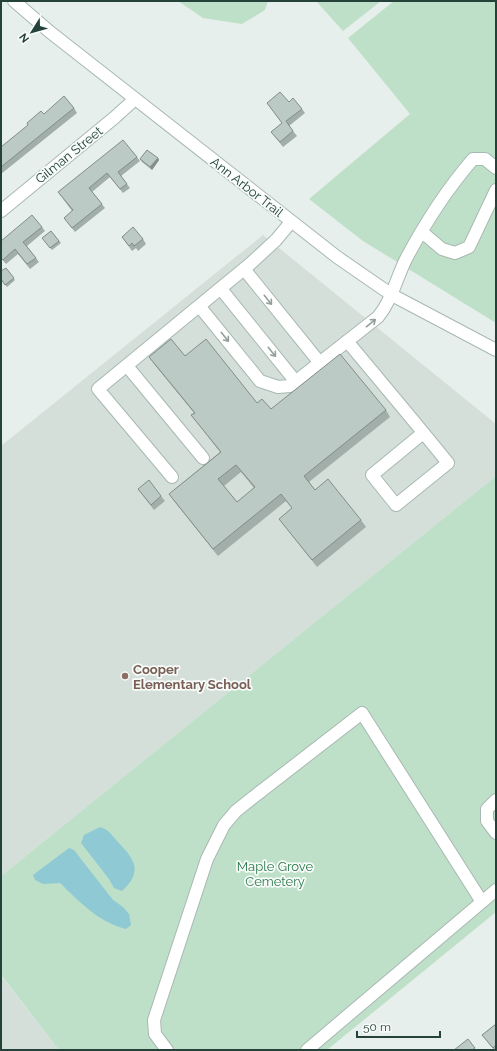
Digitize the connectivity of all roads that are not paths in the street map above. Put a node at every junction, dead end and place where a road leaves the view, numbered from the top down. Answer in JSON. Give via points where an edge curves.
{"nodes":[{"id":1,"x":14,"y":1,"type":"edge"},
{"id":2,"x":135,"y":99,"type":"junction"},
{"id":3,"x":496,"y":168,"type":"edge"},
{"id":4,"x":496,"y":190,"type":"edge"},
{"id":5,"x":1,"y":211,"type":"edge"},
{"id":6,"x":291,"y":222,"type":"junction"},
{"id":7,"x":422,"y":232,"type":"junction"},
{"id":8,"x":244,"y":270,"type":"junction"},
{"id":9,"x":221,"y":289,"type":"junction"},
{"id":10,"x":392,"y":295,"type":"junction"},
{"id":11,"x":200,"y":307,"type":"junction"},
{"id":12,"x":348,"y":341,"type":"junction"},
{"id":13,"x":496,"y":350,"type":"edge"},
{"id":14,"x":320,"y":363,"type":"junction"},
{"id":15,"x":127,"y":366,"type":"junction"},
{"id":16,"x":296,"y":382,"type":"junction"},
{"id":17,"x":423,"y":433,"type":"junction"},
{"id":18,"x":203,"y":458,"type":"dead end"},
{"id":19,"x":172,"y":477,"type":"dead end"},
{"id":20,"x":496,"y":800,"type":"edge"},
{"id":21,"x":496,"y":833,"type":"edge"},
{"id":22,"x":496,"y":890,"type":"edge"},
{"id":23,"x":482,"y":902,"type":"junction"},
{"id":24,"x":167,"y":1050,"type":"edge"},
{"id":25,"x":307,"y":1050,"type":"edge"}],
"edges":[{"from":1,"to":2,"type":"street","name":"Ann Arbor Trail"},
{"from":2,"to":5,"type":"street","name":"Gilman Street"},
{"from":2,"to":6,"type":"street","name":"Ann Arbor Trail"},
{"from":3,"to":7,"type":"street","via":[[485,159],[473,159],[458,176]]},
{"from":4,"to":7,"type":"street","via":[[469,246],[455,253],[442,249]]},
{"from":6,"to":8,"type":"street"},
{"from":6,"to":10,"type":"street","name":"Ann Arbor Trail","via":[[337,258]]},
{"from":7,"to":10,"type":"street","via":[[406,259]]},
{"from":8,"to":9,"type":"street"},
{"from":8,"to":14,"type":"street","one_way":true},
{"from":9,"to":11,"type":"street"},
{"from":9,"to":16,"type":"street","one_way":true},
{"from":12,"to":10,"type":"street","one_way":true,"via":[[378,317]]},
{"from":10,"to":13,"type":"street","name":"Ann Arbor Trail"},
{"from":11,"to":15,"type":"street"},
{"from":11,"to":16,"type":"street","one_way":true,"via":[[260,381],[284,388]]},
{"from":12,"to":14,"type":"street"},
{"from":12,"to":17,"type":"street"},
{"from":14,"to":16,"type":"street"},
{"from":15,"to":18,"type":"street"},
{"from":15,"to":19,"type":"street","via":[[98,389]]},
{"from":17,"to":17,"type":"street","via":[[372,475],[396,505],[448,463]]},
{"from":20,"to":21,"type":"street","via":[[487,809],[487,821]]},
{"from":22,"to":23,"type":"street"},
{"from":23,"to":24,"type":"street","via":[[362,713],[236,811],[224,825],[204,866],[154,1020],[155,1034]]},
{"from":23,"to":25,"type":"street"}]}
